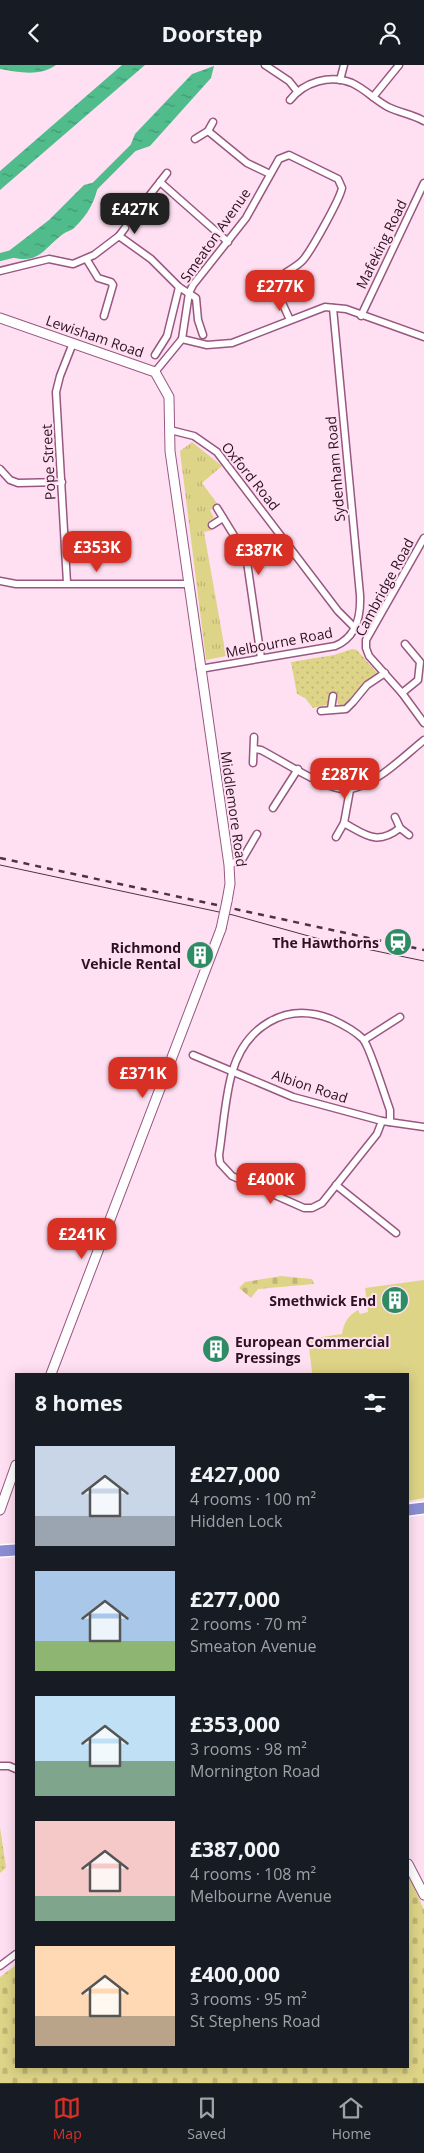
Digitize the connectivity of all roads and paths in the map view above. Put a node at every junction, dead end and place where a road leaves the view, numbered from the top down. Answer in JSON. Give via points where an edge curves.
{"nodes":[{"id":1,"x":265,"y":65,"type":"edge"},
{"id":2,"x":344,"y":65,"type":"edge"},
{"id":3,"x":399,"y":65,"type":"edge"},
{"id":4,"x":340,"y":80,"type":"junction"},
{"id":5,"x":297,"y":91,"type":"junction"},
{"id":6,"x":373,"y":97,"type":"junction"},
{"id":7,"x":290,"y":100,"type":"dead end"},
{"id":8,"x":424,"y":121,"type":"edge"},
{"id":9,"x":213,"y":122,"type":"dead end"},
{"id":10,"x":208,"y":131,"type":"junction"},
{"id":11,"x":195,"y":139,"type":"dead end"},
{"id":12,"x":168,"y":173,"type":"dead end"},
{"id":13,"x":270,"y":174,"type":"junction"},
{"id":14,"x":160,"y":182,"type":"junction"},
{"id":15,"x":424,"y":183,"type":"edge"},
{"id":16,"x":149,"y":196,"type":"dead end"},
{"id":17,"x":125,"y":228,"type":"dead end"},
{"id":18,"x":119,"y":236,"type":"junction"},
{"id":19,"x":228,"y":242,"type":"junction"},
{"id":20,"x":87,"y":260,"type":"junction"},
{"id":21,"x":0,"y":271,"type":"edge"},
{"id":22,"x":179,"y":287,"type":"junction"},
{"id":23,"x":189,"y":293,"type":"junction"},
{"id":24,"x":333,"y":307,"type":"junction"},
{"id":25,"x":104,"y":316,"type":"dead end"},
{"id":26,"x":360,"y":316,"type":"junction"},
{"id":27,"x":0,"y":318,"type":"edge"},
{"id":28,"x":290,"y":320,"type":"junction"},
{"id":29,"x":203,"y":335,"type":"dead end"},
{"id":30,"x":424,"y":337,"type":"edge"},
{"id":31,"x":182,"y":339,"type":"junction"},
{"id":32,"x":73,"y":343,"type":"junction"},
{"id":33,"x":155,"y":355,"type":"dead end"},
{"id":34,"x":155,"y":371,"type":"junction"},
{"id":35,"x":170,"y":430,"type":"junction"},
{"id":36,"x":0,"y":469,"type":"edge"},
{"id":37,"x":62,"y":482,"type":"junction"},
{"id":38,"x":217,"y":508,"type":"dead end"},
{"id":39,"x":223,"y":518,"type":"junction"},
{"id":40,"x":212,"y":525,"type":"dead end"},
{"id":41,"x":424,"y":538,"type":"edge"},
{"id":42,"x":0,"y":581,"type":"edge"},
{"id":43,"x":67,"y":583,"type":"junction"},
{"id":44,"x":189,"y":584,"type":"junction"},
{"id":45,"x":355,"y":628,"type":"junction"},
{"id":46,"x":405,"y":644,"type":"dead end"},
{"id":47,"x":261,"y":658,"type":"junction"},
{"id":48,"x":422,"y":662,"type":"edge"},
{"id":49,"x":200,"y":669,"type":"junction"},
{"id":50,"x":385,"y":673,"type":"junction"},
{"id":51,"x":402,"y":693,"type":"junction"},
{"id":52,"x":333,"y":695,"type":"dead end"},
{"id":53,"x":331,"y":709,"type":"junction"},
{"id":54,"x":321,"y":711,"type":"dead end"},
{"id":55,"x":424,"y":723,"type":"edge"},
{"id":56,"x":254,"y":737,"type":"dead end"},
{"id":57,"x":424,"y":740,"type":"edge"},
{"id":58,"x":254,"y":749,"type":"junction"},
{"id":59,"x":253,"y":763,"type":"dead end"},
{"id":60,"x":298,"y":769,"type":"junction"},
{"id":61,"x":350,"y":790,"type":"junction"},
{"id":62,"x":273,"y":808,"type":"dead end"},
{"id":63,"x":395,"y":817,"type":"dead end"},
{"id":64,"x":344,"y":823,"type":"junction"},
{"id":65,"x":400,"y":829,"type":"junction"},
{"id":66,"x":256,"y":834,"type":"dead end"},
{"id":67,"x":408,"y":835,"type":"dead end"},
{"id":68,"x":336,"y":837,"type":"dead end"},
{"id":69,"x":229,"y":865,"type":"junction"},
{"id":70,"x":400,"y":1017,"type":"dead end"},
{"id":71,"x":364,"y":1040,"type":"junction"},
{"id":72,"x":192,"y":1055,"type":"dead end"},
{"id":73,"x":232,"y":1072,"type":"junction"},
{"id":74,"x":382,"y":1121,"type":"junction"},
{"id":75,"x":390,"y":1122,"type":"junction"},
{"id":76,"x":424,"y":1127,"type":"edge"},
{"id":77,"x":336,"y":1185,"type":"junction"},
{"id":78,"x":396,"y":1233,"type":"dead end"},
{"id":79,"x":51,"y":1373,"type":"edge"},
{"id":80,"x":15,"y":1468,"type":"edge"},
{"id":81,"x":424,"y":1508,"type":"edge"},
{"id":82,"x":0,"y":1510,"type":"edge"},
{"id":83,"x":409,"y":1510,"type":"edge"},
{"id":84,"x":15,"y":1550,"type":"edge"},
{"id":85,"x":0,"y":1551,"type":"edge"},
{"id":86,"x":0,"y":1766,"type":"edge"},
{"id":87,"x":15,"y":1769,"type":"edge"},
{"id":88,"x":409,"y":1867,"type":"edge"},
{"id":89,"x":424,"y":1895,"type":"edge"},
{"id":90,"x":15,"y":1955,"type":"edge"},
{"id":91,"x":0,"y":1965,"type":"edge"}],
"edges":[{"from":1,"to":5,"type":"street","via":[[289,81]]},
{"from":2,"to":4,"type":"street"},
{"from":3,"to":6,"type":"street"},
{"from":4,"to":5,"type":"street","via":[[321,81]]},
{"from":4,"to":6,"type":"street","via":[[352,83]]},
{"from":5,"to":7,"type":"street"},
{"from":6,"to":8,"type":"street","via":[[396,111]]},
{"from":9,"to":10,"type":"street"},
{"from":10,"to":11,"type":"street"},
{"from":10,"to":13,"type":"street","via":[[247,163]]},
{"from":12,"to":14,"type":"street"},
{"from":13,"to":19,"type":"street","name":"Smeaton Avenue","via":[[257,201]]},
{"from":13,"to":28,"type":"street","name":"Smeaton Avenue","via":[[279,159],[290,155],[338,179],[342,188],[306,256],[284,273],[277,283]]},
{"from":14,"to":16,"type":"street"},
{"from":14,"to":19,"type":"street"},
{"from":15,"to":26,"type":"street","name":"Mafeking Road"},
{"from":17,"to":18,"type":"street"},
{"from":18,"to":20,"type":"street"},
{"from":18,"to":22,"type":"street","via":[[151,259]]},
{"from":19,"to":23,"type":"street","name":"Smeaton Avenue"},
{"from":20,"to":21,"type":"street","via":[[73,264],[49,259]]},
{"from":20,"to":25,"type":"street","via":[[98,278],[112,285]]},
{"from":22,"to":23,"type":"street"},
{"from":22,"to":33,"type":"street","name":"Smeaton Avenue","via":[[167,336]]},
{"from":23,"to":29,"type":"street","name":"Smeaton Avenue","via":[[198,303],[196,313]]},
{"from":23,"to":31,"type":"street","name":"Smeaton Avenue"},
{"from":24,"to":26,"type":"street"},
{"from":24,"to":28,"type":"street","via":[[317,309]]},
{"from":24,"to":45,"type":"street","name":"Sydenham Road","via":[[360,595]]},
{"from":26,"to":30,"type":"street"},
{"from":27,"to":32,"type":"street","name":"Lewisham Road"},
{"from":28,"to":31,"type":"street","via":[[232,343],[207,345]]},
{"from":31,"to":34,"type":"street","name":"Lewisham Road"},
{"from":32,"to":34,"type":"street","name":"Lewisham Road"},
{"from":32,"to":37,"type":"street","name":"Pope Street","via":[[56,392]]},
{"from":34,"to":35,"type":"street","name":"Middlemore Road","via":[[169,397]]},
{"from":35,"to":44,"type":"street","name":"Middlemore Road","via":[[170,451]]},
{"from":35,"to":45,"type":"street","name":"Oxford Road","via":[[194,436],[217,452],[338,611]]},
{"from":36,"to":37,"type":"street","via":[[10,480],[18,483]]},
{"from":37,"to":43,"type":"street","name":"Pope Street"},
{"from":38,"to":39,"type":"street"},
{"from":39,"to":40,"type":"street"},
{"from":39,"to":47,"type":"street","via":[[246,555]]},
{"from":41,"to":50,"type":"street","name":"Cambridge Road","via":[[366,640],[369,656]]},
{"from":42,"to":43,"type":"street","via":[[16,584]]},
{"from":43,"to":44,"type":"street"},
{"from":44,"to":49,"type":"street","name":"Middlemore Road"},
{"from":45,"to":47,"type":"street","name":"Melbourne Road","via":[[350,637],[335,646]]},
{"from":46,"to":48,"type":"street"},
{"from":47,"to":49,"type":"street","name":"Melbourne Road"},
{"from":48,"to":51,"type":"street","via":[[418,680]]},
{"from":49,"to":69,"type":"street","name":"Middlemore Road"},
{"from":50,"to":51,"type":"street"},
{"from":50,"to":53,"type":"street","via":[[367,685],[346,709]]},
{"from":51,"to":55,"type":"street"},
{"from":52,"to":53,"type":"street"},
{"from":53,"to":54,"type":"street"},
{"from":56,"to":58,"type":"street"},
{"from":57,"to":61,"type":"street","via":[[377,777]]},
{"from":58,"to":59,"type":"street"},
{"from":58,"to":60,"type":"street"},
{"from":60,"to":61,"type":"street","via":[[324,784]]},
{"from":60,"to":62,"type":"street"},
{"from":61,"to":64,"type":"street"},
{"from":63,"to":65,"type":"street"},
{"from":64,"to":65,"type":"street","via":[[374,838],[382,838]]},
{"from":64,"to":68,"type":"street"},
{"from":65,"to":67,"type":"street"},
{"from":66,"to":69,"type":"street","via":[[243,858]]},
{"from":69,"to":79,"type":"street","name":"Middlemore Road","bridge":true,"via":[[230,884],[221,929]]},
{"from":70,"to":71,"type":"street"},
{"from":71,"to":73,"type":"street","via":[[342,1024],[323,1016],[306,1013],[287,1015],[268,1022],[253,1034]]},
{"from":71,"to":75,"type":"street","via":[[390,1110]]},
{"from":72,"to":73,"type":"street","name":"Albion Road"},
{"from":73,"to":74,"type":"street","name":"Albion Road","via":[[293,1097]]},
{"from":73,"to":77,"type":"street","via":[[219,1155],[224,1169],[232,1176],[304,1208],[322,1203]]},
{"from":74,"to":75,"type":"street","name":"Albion Road"},
{"from":74,"to":77,"type":"street","via":[[377,1134]]},
{"from":75,"to":76,"type":"street","name":"Albion Road"},
{"from":77,"to":78,"type":"street"},
{"from":80,"to":82,"type":"street"},
{"from":81,"to":83,"type":"highway"},
{"from":84,"to":85,"type":"highway"},
{"from":86,"to":87,"type":"street"},
{"from":88,"to":89,"type":"street"},
{"from":90,"to":91,"type":"street"}]}
